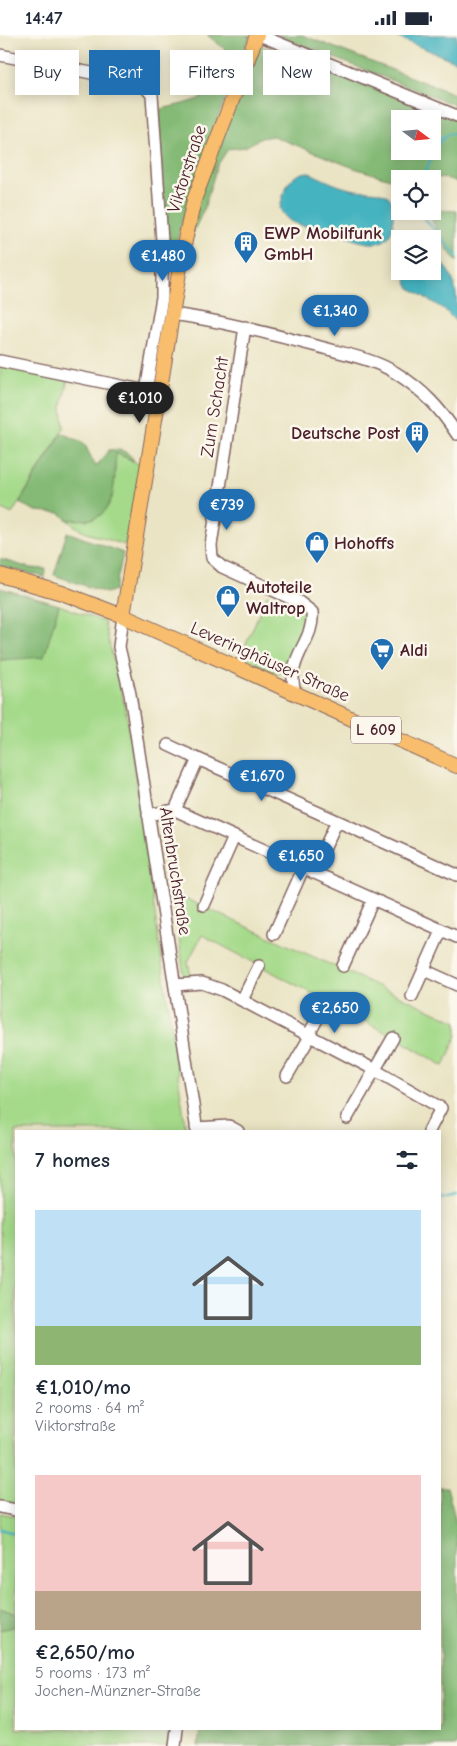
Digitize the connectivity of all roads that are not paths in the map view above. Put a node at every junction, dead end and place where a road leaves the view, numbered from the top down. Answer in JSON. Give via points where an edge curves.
{"nodes":[{"id":1,"x":258,"y":35,"type":"edge"},
{"id":2,"x":0,"y":55,"type":"edge"},
{"id":3,"x":457,"y":116,"type":"edge"},
{"id":4,"x":172,"y":315,"type":"junction"},
{"id":5,"x":245,"y":327,"type":"junction"},
{"id":6,"x":0,"y":361,"type":"edge"},
{"id":7,"x":153,"y":392,"type":"junction"},
{"id":8,"x":457,"y":434,"type":"edge"},
{"id":9,"x":0,"y":575,"type":"edge"},
{"id":10,"x":123,"y":616,"type":"junction"},
{"id":11,"x":293,"y":667,"type":"junction"},
{"id":12,"x":272,"y":682,"type":"junction"},
{"id":13,"x":295,"y":693,"type":"junction"},
{"id":14,"x":168,"y":745,"type":"dead end"},
{"id":15,"x":198,"y":759,"type":"junction"},
{"id":16,"x":457,"y":767,"type":"edge"},
{"id":17,"x":175,"y":809,"type":"junction"},
{"id":18,"x":148,"y":815,"type":"junction"},
{"id":19,"x":337,"y":821,"type":"junction"},
{"id":20,"x":234,"y":837,"type":"junction"},
{"id":21,"x":308,"y":871,"type":"junction"},
{"id":22,"x":457,"y":875,"type":"edge"},
{"id":23,"x":373,"y":900,"type":"junction"},
{"id":24,"x":204,"y":905,"type":"dead end"},
{"id":25,"x":442,"y":931,"type":"junction"},
{"id":26,"x":274,"y":934,"type":"dead end"},
{"id":27,"x":457,"y":937,"type":"edge"},
{"id":28,"x":259,"y":966,"type":"dead end"},
{"id":29,"x":343,"y":966,"type":"dead end"},
{"id":30,"x":424,"y":970,"type":"junction"},
{"id":31,"x":175,"y":985,"type":"junction"},
{"id":32,"x":457,"y":985,"type":"edge"},
{"id":33,"x":412,"y":996,"type":"dead end"},
{"id":34,"x":242,"y":1000,"type":"junction"},
{"id":35,"x":326,"y":1003,"type":"dead end"},
{"id":36,"x":310,"y":1035,"type":"junction"},
{"id":37,"x":393,"y":1038,"type":"dead end"},
{"id":38,"x":375,"y":1070,"type":"junction"},
{"id":39,"x":287,"y":1076,"type":"dead end"},
{"id":40,"x":347,"y":1118,"type":"dead end"},
{"id":41,"x":196,"y":1129,"type":"edge"},
{"id":42,"x":236,"y":1130,"type":"edge"},
{"id":43,"x":430,"y":1130,"type":"edge"},
{"id":44,"x":0,"y":1507,"type":"edge"},
{"id":45,"x":15,"y":1510,"type":"edge"},
{"id":46,"x":177,"y":1730,"type":"edge"},
{"id":47,"x":175,"y":1746,"type":"edge"}],
"edges":[{"from":1,"to":3,"type":"street"},
{"from":1,"to":4,"type":"main road","name":"Viktorstraße","via":[[194,200]]},
{"from":2,"to":7,"type":"street","via":[[142,83],[152,95],[162,241],[162,297]]},
{"from":4,"to":5,"type":"street"},
{"from":4,"to":7,"type":"main road","name":"Viktorstraße"},
{"from":5,"to":8,"type":"street","via":[[356,357],[393,371],[438,406]]},
{"from":5,"to":11,"type":"street","name":"Zum Schacht","via":[[211,545],[212,558],[222,567],[299,602],[312,612],[313,621]]},
{"from":6,"to":7,"type":"street"},
{"from":7,"to":10,"type":"main road","name":"Viktorstraße"},
{"from":9,"to":10,"type":"main road","number":"L 609","via":[[62,593]]},
{"from":10,"to":12,"type":"main road","name":"Leveringhäuser Straße","number":"L 609"},
{"from":10,"to":18,"type":"street","name":"Altenbruchstraße","via":[[119,647],[130,694]]},
{"from":11,"to":12,"type":"street"},
{"from":11,"to":13,"type":"street","name":"Zum Schacht","via":[[291,679]]},
{"from":12,"to":13,"type":"main road","name":"Leveringhäuser Straße","number":"L 609"},
{"from":13,"to":16,"type":"main road","name":"Leveringhäuser Straße","number":"L 609"},
{"from":14,"to":15,"type":"street"},
{"from":15,"to":17,"type":"street"},
{"from":15,"to":19,"type":"street"},
{"from":17,"to":18,"type":"street"},
{"from":17,"to":20,"type":"street"},
{"from":18,"to":31,"type":"street","name":"Altenbruchstraße"},
{"from":19,"to":21,"type":"street"},
{"from":19,"to":22,"type":"street"},
{"from":20,"to":21,"type":"street"},
{"from":20,"to":24,"type":"street"},
{"from":21,"to":23,"type":"street"},
{"from":21,"to":26,"type":"street"},
{"from":23,"to":25,"type":"street"},
{"from":23,"to":29,"type":"street"},
{"from":25,"to":27,"type":"street"},
{"from":25,"to":30,"type":"street"},
{"from":28,"to":34,"type":"street"},
{"from":30,"to":32,"type":"street"},
{"from":30,"to":33,"type":"street"},
{"from":31,"to":34,"type":"street","via":[[202,983]]},
{"from":31,"to":41,"type":"street","name":"Altenbruchstraße"},
{"from":34,"to":36,"type":"street"},
{"from":35,"to":36,"type":"street"},
{"from":36,"to":38,"type":"street"},
{"from":36,"to":39,"type":"street"},
{"from":37,"to":38,"type":"street"},
{"from":38,"to":40,"type":"street"},
{"from":38,"to":43,"type":"street","via":[[441,1108]]},
{"from":41,"to":42,"type":"street","via":[[229,1126]]},
{"from":44,"to":45,"type":"street"},
{"from":46,"to":47,"type":"street"}]}
